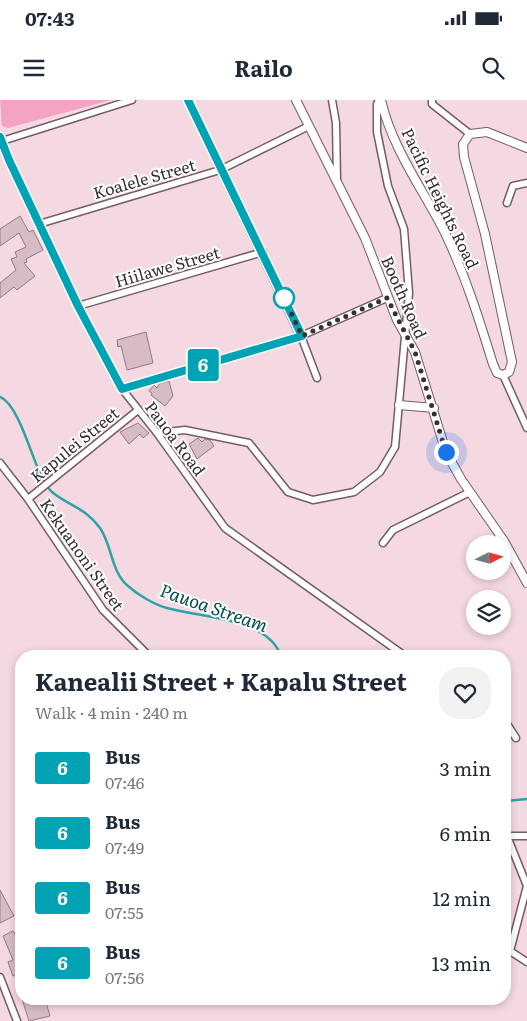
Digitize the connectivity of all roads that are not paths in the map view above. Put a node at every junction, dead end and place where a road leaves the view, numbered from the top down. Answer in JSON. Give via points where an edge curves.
{"nodes":[{"id":1,"x":132,"y":100,"type":"edge"},
{"id":2,"x":188,"y":100,"type":"edge"},
{"id":3,"x":296,"y":100,"type":"edge"},
{"id":4,"x":332,"y":100,"type":"edge"},
{"id":5,"x":380,"y":100,"type":"edge"},
{"id":6,"x":432,"y":100,"type":"edge"},
{"id":7,"x":309,"y":126,"type":"junction"},
{"id":8,"x":470,"y":134,"type":"junction"},
{"id":9,"x":1,"y":139,"type":"edge"},
{"id":10,"x":527,"y":148,"type":"edge"},
{"id":11,"x":9,"y":160,"type":"junction"},
{"id":12,"x":0,"y":164,"type":"edge"},
{"id":13,"x":220,"y":170,"type":"junction"},
{"id":14,"x":337,"y":182,"type":"junction"},
{"id":15,"x":527,"y":183,"type":"edge"},
{"id":16,"x":507,"y":203,"type":"dead end"},
{"id":17,"x":38,"y":224,"type":"junction"},
{"id":18,"x":263,"y":252,"type":"junction"},
{"id":19,"x":387,"y":298,"type":"junction"},
{"id":20,"x":78,"y":306,"type":"junction"},
{"id":21,"x":302,"y":336,"type":"junction"},
{"id":22,"x":406,"y":337,"type":"junction"},
{"id":23,"x":503,"y":375,"type":"junction"},
{"id":24,"x":317,"y":378,"type":"dead end"},
{"id":25,"x":122,"y":389,"type":"junction"},
{"id":26,"x":399,"y":406,"type":"junction"},
{"id":27,"x":434,"y":408,"type":"junction"},
{"id":28,"x":138,"y":410,"type":"junction"},
{"id":29,"x":527,"y":428,"type":"edge"},
{"id":30,"x":157,"y":433,"type":"junction"},
{"id":31,"x":0,"y":463,"type":"edge"},
{"id":32,"x":470,"y":492,"type":"junction"},
{"id":33,"x":28,"y":499,"type":"junction"},
{"id":34,"x":383,"y":543,"type":"dead end"},
{"id":35,"x":527,"y":584,"type":"edge"},
{"id":36,"x":143,"y":650,"type":"edge"},
{"id":37,"x":397,"y":650,"type":"edge"},
{"id":38,"x":511,"y":730,"type":"edge"},
{"id":39,"x":516,"y":738,"type":"dead end"},
{"id":40,"x":511,"y":836,"type":"edge"},
{"id":41,"x":527,"y":836,"type":"edge"},
{"id":42,"x":511,"y":848,"type":"edge"},
{"id":43,"x":511,"y":947,"type":"edge"},
{"id":44,"x":511,"y":952,"type":"edge"},
{"id":45,"x":527,"y":962,"type":"edge"},
{"id":46,"x":0,"y":977,"type":"edge"},
{"id":47,"x":18,"y":1021,"type":"edge"}],
"edges":[{"from":1,"to":9,"type":"street"},
{"from":2,"to":13,"type":"street"},
{"from":3,"to":7,"type":"street","name":"Booth Road"},
{"from":4,"to":14,"type":"street","via":[[336,123]]},
{"from":5,"to":22,"type":"street","via":[[377,104],[377,132],[388,186],[404,230],[409,293]]},
{"from":5,"to":23,"type":"street","name":"Pacific Heights Road","via":[[404,159],[463,273],[493,364],[497,373]]},
{"from":6,"to":8,"type":"street","via":[[432,104]]},
{"from":7,"to":13,"type":"street","name":"Koalele Street"},
{"from":7,"to":14,"type":"street","name":"Booth Road"},
{"from":8,"to":10,"type":"street","via":[[486,132]]},
{"from":8,"to":23,"type":"street","name":"Pacific Heights Road","via":[[463,144],[464,157],[485,234],[512,362],[510,372]]},
{"from":9,"to":11,"type":"street","name":"Pauoa Road"},
{"from":11,"to":12,"type":"street"},
{"from":11,"to":17,"type":"street","name":"Pauoa Road"},
{"from":13,"to":17,"type":"street","name":"Koalele Street"},
{"from":13,"to":18,"type":"street"},
{"from":14,"to":19,"type":"street","name":"Booth Road","via":[[365,238]]},
{"from":15,"to":16,"type":"street","via":[[513,186]]},
{"from":17,"to":20,"type":"street","name":"Pauoa Road"},
{"from":18,"to":20,"type":"street","name":"Hiilawe Street"},
{"from":18,"to":21,"type":"street"},
{"from":19,"to":21,"type":"street"},
{"from":19,"to":22,"type":"street","name":"Booth Road"},
{"from":20,"to":25,"type":"street","name":"Pauoa Road"},
{"from":21,"to":24,"type":"street"},
{"from":21,"to":25,"type":"street"},
{"from":22,"to":26,"type":"street"},
{"from":22,"to":27,"type":"street","name":"Booth Road","via":[[415,352]]},
{"from":23,"to":29,"type":"street"},
{"from":25,"to":28,"type":"street","name":"Pauoa Road"},
{"from":26,"to":27,"type":"street"},
{"from":26,"to":30,"type":"street","via":[[394,447],[380,472],[354,492],[313,500],[288,492],[249,443],[185,430]]},
{"from":27,"to":32,"type":"street","name":"Booth Road","via":[[446,452]]},
{"from":28,"to":30,"type":"street","name":"Pauoa Road"},
{"from":28,"to":33,"type":"street","name":"Kapulei Street"},
{"from":30,"to":37,"type":"street","name":"Pauoa Road","via":[[225,528]]},
{"from":31,"to":33,"type":"street","name":"Kekuanoni Street"},
{"from":32,"to":34,"type":"street","via":[[393,530]]},
{"from":32,"to":35,"type":"street","name":"Booth Road","via":[[500,535]]},
{"from":33,"to":36,"type":"street","name":"Kekuanoni Street","via":[[103,610]]},
{"from":38,"to":39,"type":"street"},
{"from":40,"to":41,"type":"street"},
{"from":42,"to":43,"type":"street","via":[[527,886]]},
{"from":44,"to":45,"type":"street"},
{"from":46,"to":47,"type":"street"}]}
